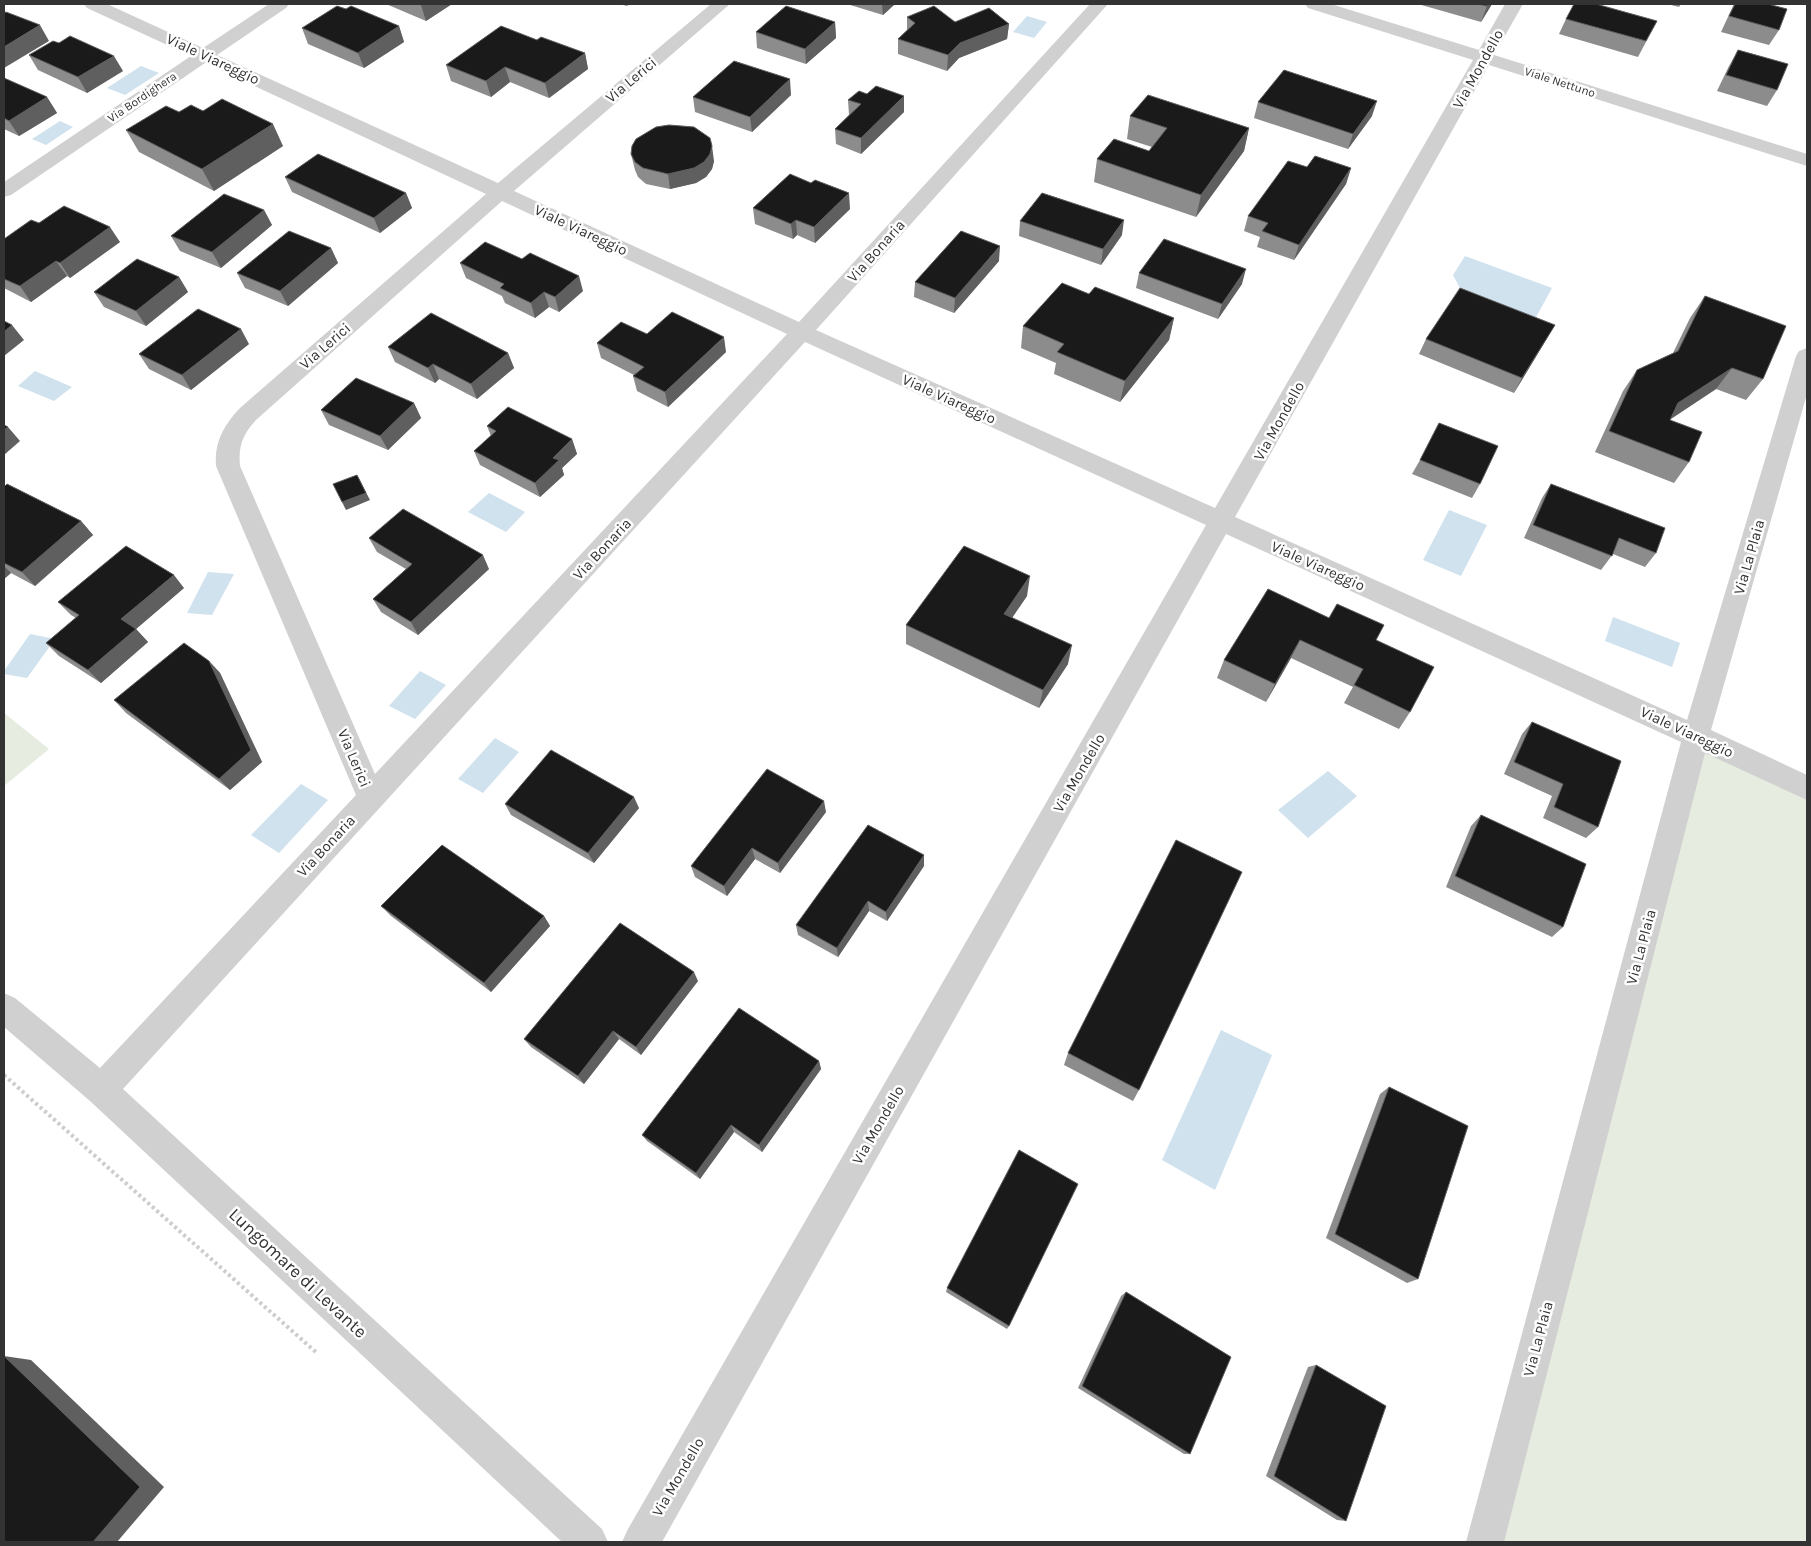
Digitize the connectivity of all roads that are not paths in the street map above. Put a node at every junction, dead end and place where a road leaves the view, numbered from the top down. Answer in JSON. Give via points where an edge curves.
{"nodes":[{"id":1,"x":93,"y":4,"type":"edge"},
{"id":2,"x":280,"y":4,"type":"edge"},
{"id":3,"x":721,"y":4,"type":"edge"},
{"id":4,"x":1099,"y":4,"type":"edge"},
{"id":5,"x":1314,"y":4,"type":"edge"},
{"id":6,"x":1514,"y":4,"type":"edge"},
{"id":7,"x":204,"y":55,"type":"junction"},
{"id":8,"x":1484,"y":58,"type":"junction"},
{"id":9,"x":1807,"y":160,"type":"edge"},
{"id":10,"x":4,"y":191,"type":"edge"},
{"id":11,"x":500,"y":192,"type":"junction"},
{"id":12,"x":802,"y":332,"type":"junction"},
{"id":13,"x":1807,"y":356,"type":"edge"},
{"id":14,"x":1221,"y":523,"type":"junction"},
{"id":15,"x":1696,"y":736,"type":"junction"},
{"id":16,"x":1807,"y":788,"type":"edge"},
{"id":17,"x":371,"y":797,"type":"junction"},
{"id":18,"x":4,"y":1008,"type":"edge"},
{"id":19,"x":100,"y":1090,"type":"junction"},
{"id":20,"x":589,"y":1542,"type":"edge"},
{"id":21,"x":641,"y":1542,"type":"edge"},
{"id":22,"x":1485,"y":1542,"type":"edge"}],
"edges":[{"from":1,"to":7,"type":"street","name":"Viale Viareggio"},
{"from":2,"to":7,"type":"street","name":"Via Bordighera"},
{"from":3,"to":11,"type":"street","name":"Via Lerici"},
{"from":4,"to":12,"type":"street","name":"Via Bonaria"},
{"from":5,"to":8,"type":"street","name":"Viale Nettuno"},
{"from":6,"to":8,"type":"street","name":"Via Mondello"},
{"from":7,"to":10,"type":"street","name":"Via Bordighera"},
{"from":7,"to":11,"type":"street","name":"Viale Viareggio"},
{"from":8,"to":9,"type":"street","name":"Viale Nettuno"},
{"from":8,"to":14,"type":"street","name":"Via Mondello"},
{"from":11,"to":12,"type":"street","name":"Viale Viareggio"},
{"from":11,"to":17,"type":"street","name":"Via Lerici","via":[[248,414],[232,432],[228,442],[230,472]]},
{"from":12,"to":14,"type":"street","name":"Viale Viareggio"},
{"from":12,"to":17,"type":"street","name":"Via Bonaria"},
{"from":13,"to":15,"type":"street","name":"Via La Plaia"},
{"from":14,"to":15,"type":"street","name":"Viale Viareggio"},
{"from":14,"to":21,"type":"street","name":"Via Mondello"},
{"from":15,"to":16,"type":"street","name":"Viale Viareggio"},
{"from":15,"to":22,"type":"street","name":"Via La Plaia"},
{"from":17,"to":19,"type":"street","name":"Via Bonaria"},
{"from":18,"to":19,"type":"street","name":"Lungomare di Levante"},
{"from":19,"to":20,"type":"street","name":"Lungomare di Levante"}]}
